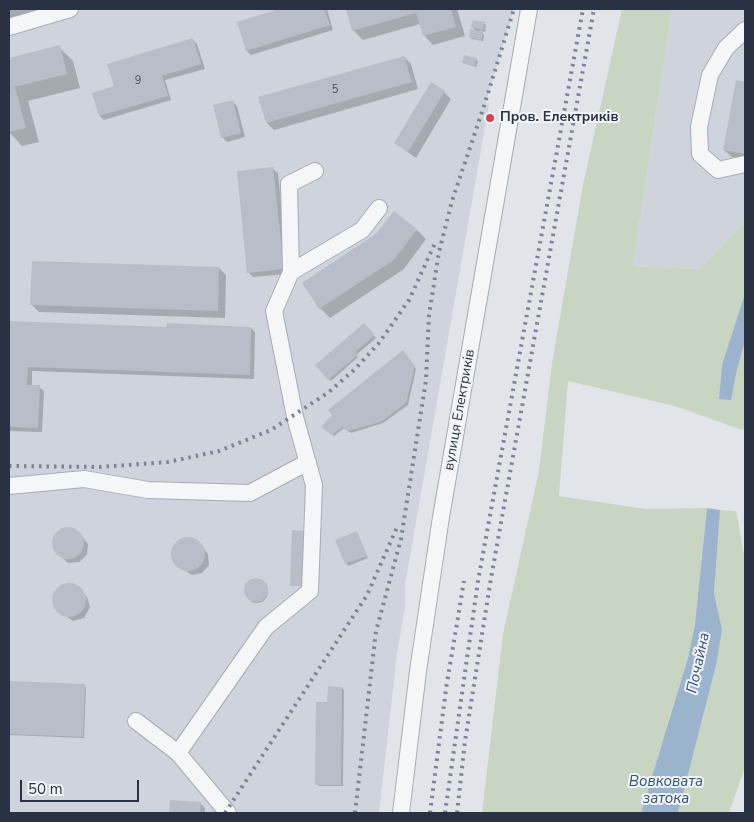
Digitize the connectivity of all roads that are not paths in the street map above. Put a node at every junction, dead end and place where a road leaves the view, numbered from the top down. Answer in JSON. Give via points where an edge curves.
{"nodes":[{"id":1,"x":70,"y":9,"type":"edge"},
{"id":2,"x":529,"y":9,"type":"edge"},
{"id":3,"x":9,"y":27,"type":"edge"},
{"id":4,"x":745,"y":30,"type":"edge"},
{"id":5,"x":745,"y":164,"type":"edge"},
{"id":6,"x":315,"y":171,"type":"dead end"},
{"id":7,"x":380,"y":208,"type":"dead end"},
{"id":8,"x":291,"y":272,"type":"junction"},
{"id":9,"x":308,"y":462,"type":"junction"},
{"id":10,"x":9,"y":486,"type":"edge"},
{"id":11,"x":136,"y":721,"type":"dead end"},
{"id":12,"x":178,"y":753,"type":"junction"},
{"id":13,"x":228,"y":813,"type":"edge"},
{"id":14,"x":401,"y":813,"type":"edge"}],
"edges":[{"from":1,"to":3,"type":"street"},
{"from":2,"to":14,"type":"street","name":"вулиця Електриків","via":[[441,517]]},
{"from":4,"to":5,"type":"street","via":[[726,48],[710,75],[699,127],[700,154],[718,170]]},
{"from":6,"to":8,"type":"street","via":[[288,184]]},
{"from":7,"to":8,"type":"street","via":[[362,230]]},
{"from":8,"to":9,"type":"street","via":[[274,311],[295,417]]},
{"from":9,"to":10,"type":"street","via":[[250,493],[148,490],[84,479]]},
{"from":9,"to":12,"type":"street","via":[[314,485],[310,591],[266,627]]},
{"from":11,"to":12,"type":"street"},
{"from":12,"to":13,"type":"street"}]}
